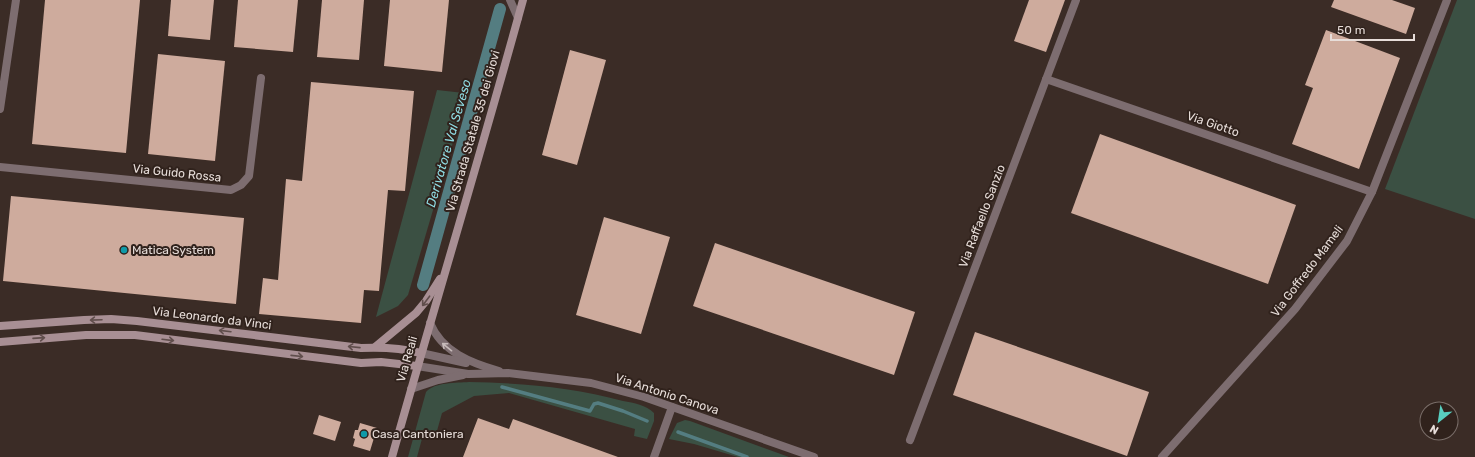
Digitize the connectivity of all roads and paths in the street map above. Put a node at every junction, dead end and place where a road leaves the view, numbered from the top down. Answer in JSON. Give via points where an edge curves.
{"nodes":[{"id":1,"x":16,"y":0,"type":"edge"},
{"id":2,"x":510,"y":0,"type":"edge"},
{"id":3,"x":523,"y":0,"type":"edge"},
{"id":4,"x":1076,"y":0,"type":"edge"},
{"id":5,"x":1447,"y":0,"type":"edge"},
{"id":6,"x":518,"y":18,"type":"junction"},
{"id":7,"x":261,"y":78,"type":"dead end"},
{"id":8,"x":1046,"y":79,"type":"junction"},
{"id":9,"x":0,"y":109,"type":"edge"},
{"id":10,"x":0,"y":167,"type":"edge"},
{"id":11,"x":1372,"y":192,"type":"junction"},
{"id":12,"x":447,"y":268,"type":"junction"},
{"id":13,"x":430,"y":324,"type":"junction"},
{"id":14,"x":0,"y":326,"type":"edge"},
{"id":15,"x":0,"y":342,"type":"edge"},
{"id":16,"x":375,"y":347,"type":"junction"},
{"id":17,"x":421,"y":353,"type":"junction"},
{"id":18,"x":417,"y":366,"type":"junction"},
{"id":19,"x":481,"y":366,"type":"junction"},
{"id":20,"x":508,"y":373,"type":"junction"},
{"id":21,"x":468,"y":374,"type":"junction"},
{"id":22,"x":411,"y":389,"type":"junction"},
{"id":23,"x":672,"y":407,"type":"junction"},
{"id":24,"x":910,"y":440,"type":"dead end"},
{"id":25,"x":392,"y":457,"type":"edge"},
{"id":26,"x":654,"y":457,"type":"edge"},
{"id":27,"x":814,"y":457,"type":"edge"},
{"id":28,"x":1162,"y":457,"type":"edge"}],
"edges":[{"from":1,"to":9,"type":"street"},
{"from":2,"to":6,"type":"street"},
{"from":3,"to":6,"type":"main road","name":"Via Strada Statale 35 dei Giovi"},
{"from":4,"to":8,"type":"street","name":"Via Raffaello Sanzio"},
{"from":5,"to":11,"type":"street","name":"Via Goffredo Mameli"},
{"from":6,"to":12,"type":"main road","name":"Via Strada Statale 35 dei Giovi"},
{"from":7,"to":10,"type":"street","name":"Via Guido Rossa","via":[[248,176],[242,185],[231,190]]},
{"from":8,"to":11,"type":"street","name":"Via Giotto"},
{"from":8,"to":24,"type":"street","name":"Via Raffaello Sanzio"},
{"from":11,"to":28,"type":"street","name":"Via Goffredo Mameli","via":[[1347,241],[1295,309]]},
{"from":12,"to":13,"type":"main road","name":"Via Reali"},
{"from":12,"to":16,"type":"main road","one_way":true,"via":[[416,313]]},
{"from":13,"to":17,"type":"main road","name":"Via Reali"},
{"from":19,"to":13,"type":"street","name":"Via Antonio Canova","one_way":true,"via":[[442,344]]},
{"from":16,"to":14,"type":"main road","name":"Via Leonardo da Vinci","one_way":true,"via":[[361,348],[131,320],[84,320]]},
{"from":15,"to":18,"type":"main road","one_way":true,"via":[[86,335],[135,335],[354,362]]},
{"from":16,"to":17,"type":"main road","name":"Via Leonardo da Vinci"},
{"from":17,"to":18,"type":"main road","name":"Via Reali"},
{"from":17,"to":19,"type":"street","name":"Via Antonio Canova"},
{"from":18,"to":21,"type":"street","name":"Via Antonio Canova"},
{"from":18,"to":22,"type":"main road","name":"Via Reali"},
{"from":19,"to":20,"type":"street","name":"Via Antonio Canova"},
{"from":20,"to":21,"type":"street","name":"Via Antonio Canova"},
{"from":20,"to":23,"type":"street","name":"Via Antonio Canova","via":[[591,383]]},
{"from":21,"to":22,"type":"street","name":"Via Antonio Canova"},
{"from":22,"to":25,"type":"main road","name":"Via Reali"},
{"from":23,"to":26,"type":"street"},
{"from":23,"to":27,"type":"street","name":"Via Antonio Canova"}]}
